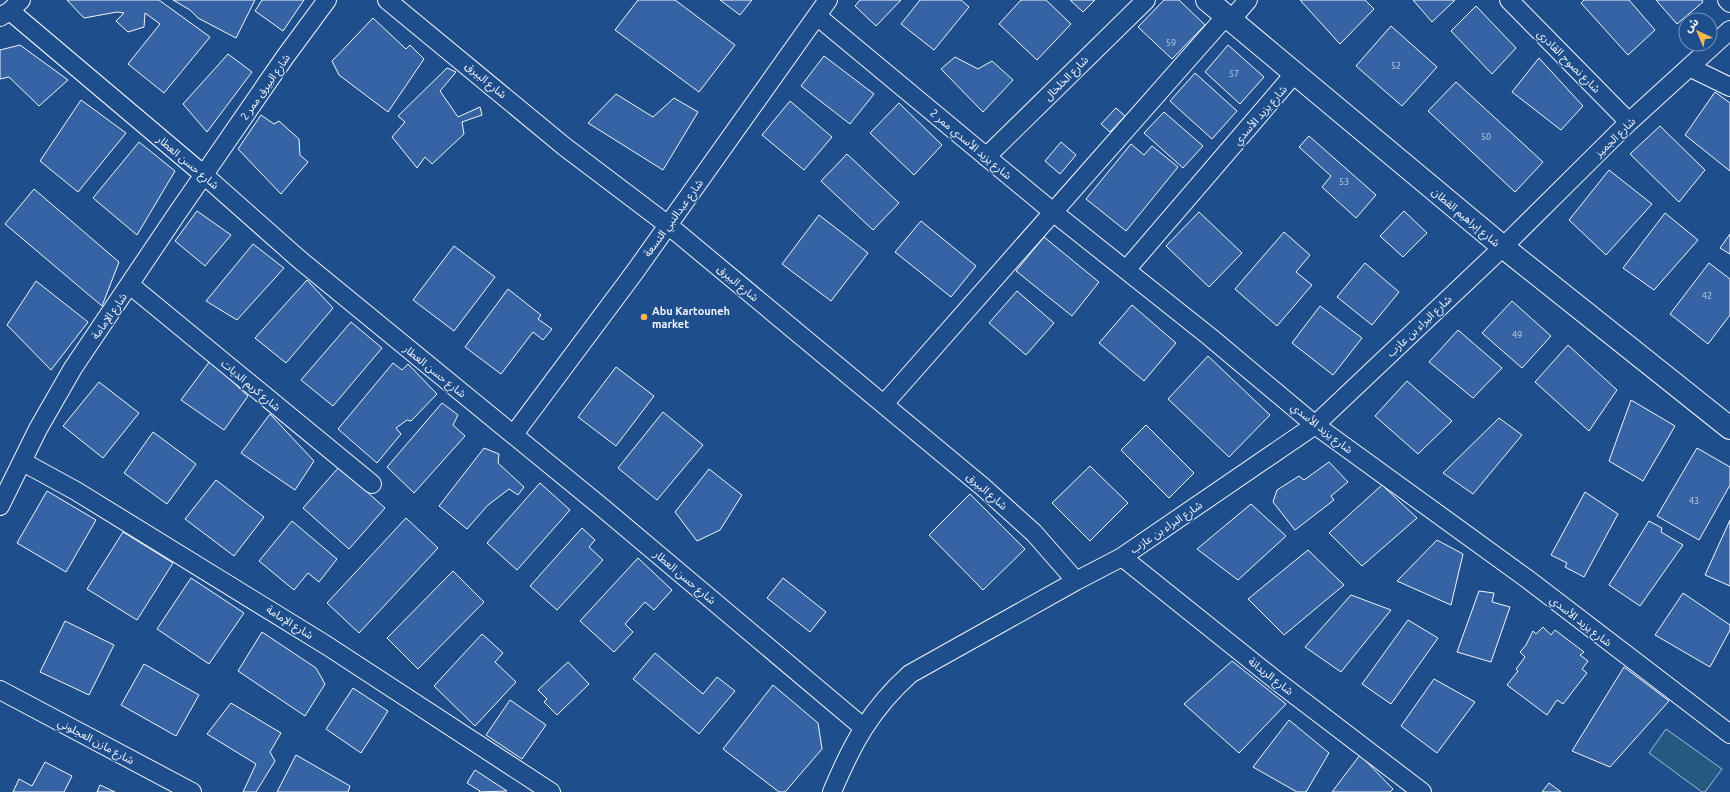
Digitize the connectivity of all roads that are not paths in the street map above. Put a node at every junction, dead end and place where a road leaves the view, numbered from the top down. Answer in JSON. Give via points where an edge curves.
{"nodes":[{"id":1,"x":327,"y":0,"type":"edge"},
{"id":2,"x":387,"y":0,"type":"edge"},
{"id":3,"x":828,"y":0,"type":"edge"},
{"id":4,"x":1146,"y":0,"type":"edge"},
{"id":5,"x":1207,"y":0,"type":"edge"},
{"id":6,"x":1248,"y":0,"type":"edge"},
{"id":7,"x":1509,"y":0,"type":"edge"},
{"id":8,"x":1727,"y":0,"type":"edge"},
{"id":9,"x":1730,"y":4,"type":"edge"},
{"id":10,"x":10,"y":9,"type":"edge"},
{"id":11,"x":817,"y":16,"type":"junction"},
{"id":12,"x":1228,"y":18,"type":"junction"},
{"id":13,"x":1730,"y":30,"type":"edge"},
{"id":14,"x":1689,"y":68,"type":"junction"},
{"id":15,"x":1295,"y":73,"type":"junction"},
{"id":16,"x":1730,"y":87,"type":"edge"},
{"id":17,"x":1629,"y":122,"type":"junction"},
{"id":18,"x":986,"y":157,"type":"junction"},
{"id":19,"x":204,"y":175,"type":"junction"},
{"id":20,"x":1053,"y":212,"type":"junction"},
{"id":21,"x":668,"y":225,"type":"junction"},
{"id":22,"x":1502,"y":247,"type":"junction"},
{"id":23,"x":1126,"y":270,"type":"junction"},
{"id":24,"x":130,"y":285,"type":"junction"},
{"id":25,"x":884,"y":404,"type":"junction"},
{"id":26,"x":1316,"y":425,"type":"junction"},
{"id":27,"x":1730,"y":428,"type":"edge"},
{"id":28,"x":514,"y":434,"type":"junction"},
{"id":29,"x":23,"y":462,"type":"junction"},
{"id":30,"x":372,"y":484,"type":"dead end"},
{"id":31,"x":2,"y":498,"type":"edge"},
{"id":32,"x":1122,"y":557,"type":"junction"},
{"id":33,"x":1076,"y":581,"type":"junction"},
{"id":34,"x":0,"y":690,"type":"edge"},
{"id":35,"x":864,"y":728,"type":"junction"},
{"id":36,"x":1730,"y":734,"type":"edge"},
{"id":37,"x":192,"y":792,"type":"edge"},
{"id":38,"x":551,"y":792,"type":"edge"},
{"id":39,"x":832,"y":792,"type":"edge"},
{"id":40,"x":1422,"y":792,"type":"edge"}],
"edges":[{"from":1,"to":19,"type":"street","name":"شارع البيرق ممر 2"},
{"from":2,"to":21,"type":"street","name":"شارع البيرق","via":[[565,147]]},
{"from":3,"to":11,"type":"street","name":"شارع عبدالنبي التسعة"},
{"from":4,"to":18,"type":"street","name":"شارع الخلخال"},
{"from":5,"to":12,"type":"street","name":"شارع إبراهيم القطان"},
{"from":6,"to":12,"type":"street"},
{"from":7,"to":17,"type":"street","name":"شارع نصوح القادري"},
{"from":8,"to":9,"type":"street"},
{"from":10,"to":19,"type":"street","name":"شارع حسن العطار"},
{"from":11,"to":18,"type":"street","name":"شارع يزيد الأسدي ممر 2"},
{"from":11,"to":21,"type":"street","name":"شارع عبدالنبي التسعة"},
{"from":12,"to":15,"type":"street","name":"شارع إبراهيم القطان"},
{"from":12,"to":20,"type":"street"},
{"from":13,"to":14,"type":"street","name":"شارع الجميز"},
{"from":14,"to":16,"type":"street"},
{"from":14,"to":17,"type":"street","name":"شارع الجميز"},
{"from":15,"to":22,"type":"street","name":"شارع إبراهيم القطان"},
{"from":15,"to":23,"type":"street","name":"شارع يزيد الأسدي"},
{"from":17,"to":22,"type":"street","name":"شارع الجميز"},
{"from":18,"to":20,"type":"street","name":"شارع يزيد الأسدي ممر 2"},
{"from":19,"to":24,"type":"street","name":"شارع الإمامة"},
{"from":19,"to":28,"type":"street","name":"شارع حسن العطار","via":[[300,260]]},
{"from":20,"to":23,"type":"street","name":"شارع يزيد الأسدي ممر 2"},
{"from":20,"to":25,"type":"street"},
{"from":21,"to":25,"type":"street","name":"شارع البيرق"},
{"from":21,"to":28,"type":"street","name":"شارع عبدالنبي التسعة"},
{"from":22,"to":26,"type":"street","name":"شارع البراء بن عازب"},
{"from":22,"to":27,"type":"street","name":"شارع إبراهيم القطان"},
{"from":23,"to":26,"type":"street","name":"شارع يزيد الأسدي"},
{"from":24,"to":29,"type":"street","name":"شارع الإمامة","via":[[73,368],[38,429]]},
{"from":24,"to":30,"type":"street","name":"شارع كريم الديات"},
{"from":25,"to":33,"type":"street","name":"شارع البيرق","via":[[1034,533]]},
{"from":26,"to":32,"type":"street","name":"شارع البراء بن عازب"},
{"from":26,"to":36,"type":"street","name":"شارع يزيد الأسدي","via":[[1526,578]]},
{"from":28,"to":35,"type":"street","name":"شارع حسن العطار"},
{"from":29,"to":31,"type":"street","name":"شارع الإمامة"},
{"from":29,"to":38,"type":"street","name":"شارع الإمامة","via":[[76,491],[319,641]]},
{"from":32,"to":33,"type":"street","name":"شارع البراء بن عازب"},
{"from":32,"to":40,"type":"street","name":"شارع الريدانة","via":[[1278,682]]},
{"from":33,"to":35,"type":"street","name":"شارع البراء بن عازب","via":[[910,674],[878,706]]},
{"from":34,"to":37,"type":"street","name":"شارع مازن العجلوني"},
{"from":35,"to":39,"type":"street","name":"شارع البراء بن عازب"}]}
